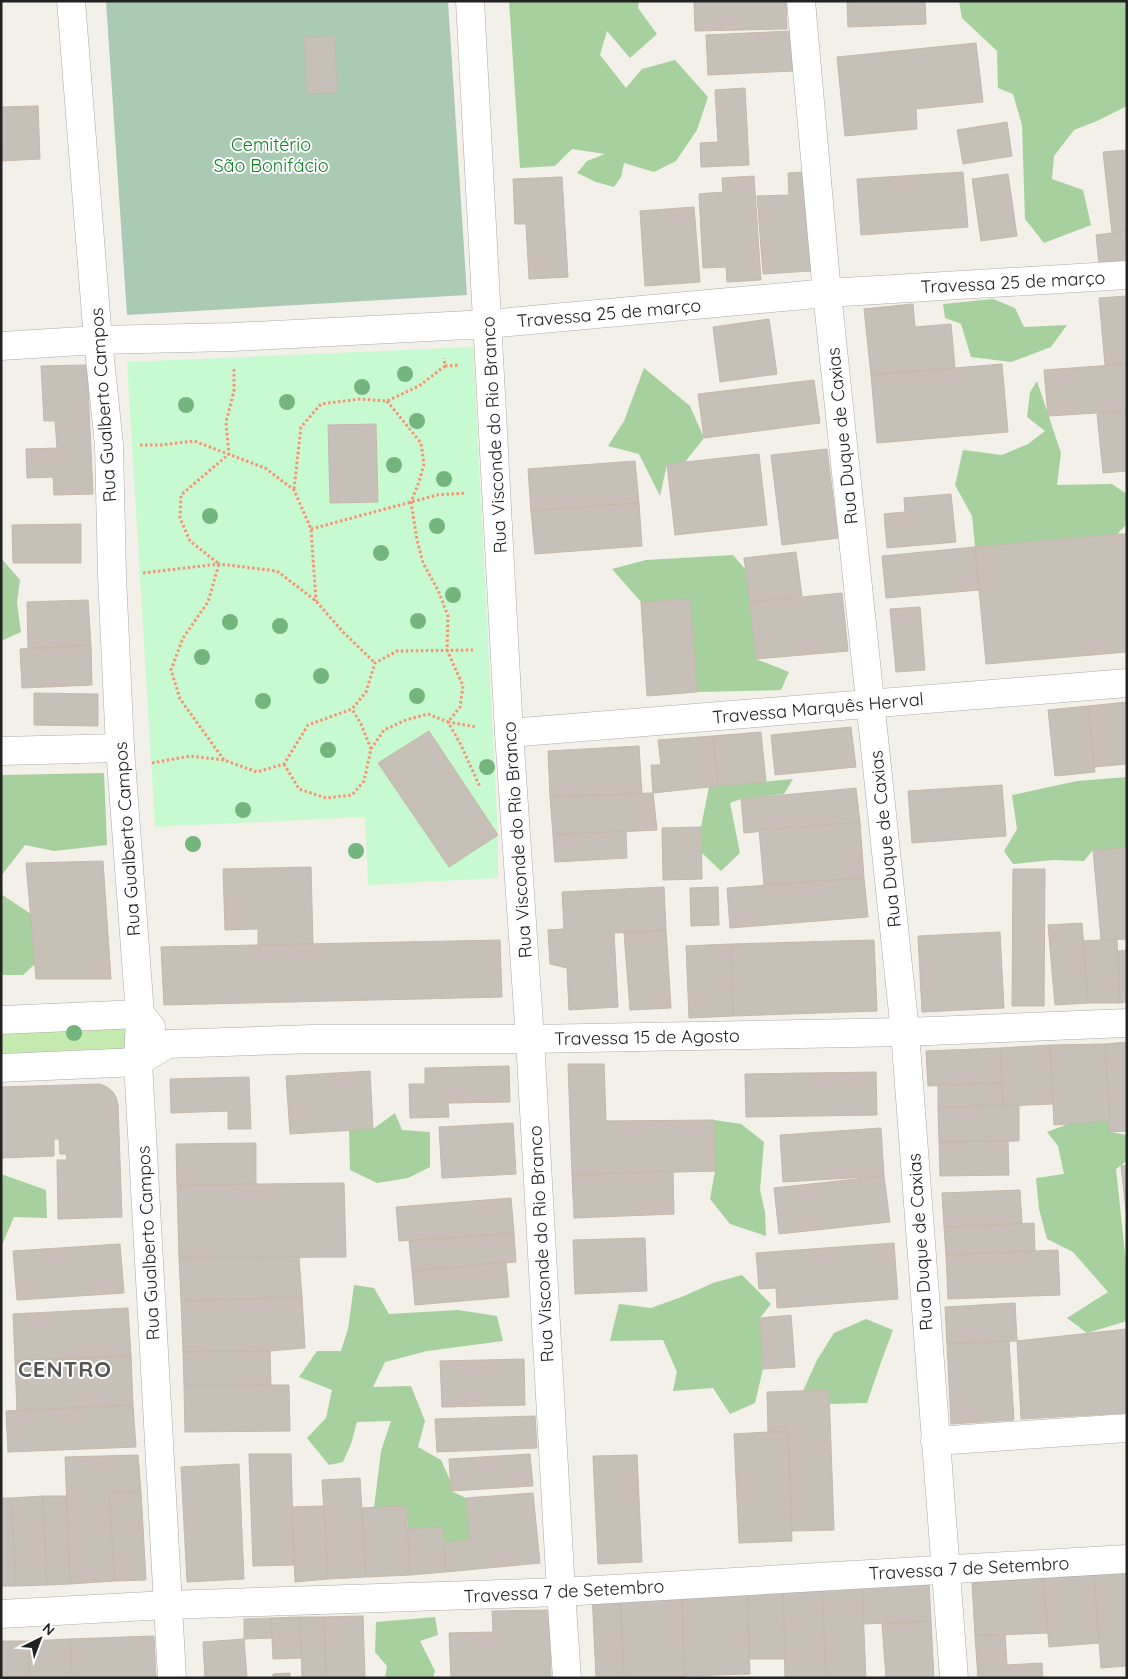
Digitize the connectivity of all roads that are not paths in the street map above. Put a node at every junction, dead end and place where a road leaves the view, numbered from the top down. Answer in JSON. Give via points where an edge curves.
{"nodes":[{"id":1,"x":71,"y":1,"type":"edge"},
{"id":2,"x":470,"y":1,"type":"edge"},
{"id":3,"x":801,"y":1,"type":"edge"},
{"id":4,"x":1127,"y":275,"type":"edge"},
{"id":5,"x":827,"y":293,"type":"junction"},
{"id":6,"x":488,"y":324,"type":"junction"},
{"id":7,"x":98,"y":340,"type":"junction"},
{"id":8,"x":1,"y":346,"type":"edge"},
{"id":9,"x":1127,"y":683,"type":"edge"},
{"id":10,"x":871,"y":704,"type":"junction"},
{"id":11,"x":509,"y":733,"type":"junction"},
{"id":12,"x":1,"y":751,"type":"edge"},
{"id":13,"x":121,"y":759,"type":"junction"},
{"id":14,"x":140,"y":1014,"type":"junction"},
{"id":15,"x":1,"y":1020,"type":"edge"},
{"id":16,"x":1127,"y":1023,"type":"edge"},
{"id":17,"x":905,"y":1032,"type":"junction"},
{"id":18,"x":530,"y":1039,"type":"junction"},
{"id":19,"x":167,"y":1044,"type":"junction"},
{"id":20,"x":138,"y":1062,"type":"junction"},
{"id":21,"x":1,"y":1068,"type":"edge"},
{"id":22,"x":1127,"y":1428,"type":"edge"},
{"id":23,"x":935,"y":1441,"type":"junction"},
{"id":24,"x":1127,"y":1559,"type":"edge"},
{"id":25,"x":945,"y":1570,"type":"junction"},
{"id":26,"x":561,"y":1592,"type":"junction"},
{"id":27,"x":167,"y":1605,"type":"junction"},
{"id":28,"x":1,"y":1614,"type":"edge"},
{"id":29,"x":172,"y":1678,"type":"edge"},
{"id":30,"x":568,"y":1678,"type":"edge"},
{"id":31,"x":954,"y":1678,"type":"edge"}],
"edges":[{"from":1,"to":7,"type":"street","name":"Rua Gualberto Campos"},
{"from":2,"to":6,"type":"street","name":"Rua Visconde do Rio Branco"},
{"from":3,"to":5,"type":"street","name":"Rua Duque de Caxias"},
{"from":4,"to":5,"type":"street","name":"Travessa 25 de março"},
{"from":5,"to":6,"type":"street","name":"Travessa 25 de março"},
{"from":5,"to":10,"type":"street","name":"Rua Duque de Caxias"},
{"from":6,"to":7,"type":"street","name":"Travessa 25 de março","via":[[233,337]]},
{"from":6,"to":11,"type":"street","name":"Rua Visconde do Rio Branco"},
{"from":7,"to":8,"type":"street","name":"Travessa 25 de março"},
{"from":7,"to":13,"type":"street","name":"Rua Gualberto Campos","via":[[110,445],[112,576]]},
{"from":9,"to":10,"type":"street","name":"Travessa Marquês Herval"},
{"from":10,"to":11,"type":"street","name":"Travessa Marquês Herval"},
{"from":10,"to":17,"type":"street","name":"Rua Duque de Caxias"},
{"from":11,"to":18,"type":"street","name":"Rua Visconde do Rio Branco"},
{"from":12,"to":13,"type":"street"},
{"from":13,"to":14,"type":"street","name":"Rua Gualberto Campos"},
{"from":14,"to":15,"type":"street"},
{"from":14,"to":19,"type":"street"},
{"from":14,"to":20,"type":"street","name":"Rua Gualberto Campos"},
{"from":16,"to":17,"type":"street","name":"Travessa 15 de Agosto"},
{"from":17,"to":18,"type":"street","name":"Travessa 15 de Agosto"},
{"from":17,"to":23,"type":"street","name":"Rua Duque de Caxias"},
{"from":18,"to":19,"type":"street","name":"Travessa 15 de Agosto","via":[[312,1039]]},
{"from":18,"to":26,"type":"street","name":"Rua Visconde do Rio Branco"},
{"from":19,"to":20,"type":"street","name":"Travessa 15 de Agosto"},
{"from":20,"to":21,"type":"street","name":"Travessa 15 de Agosto"},
{"from":20,"to":27,"type":"street","name":"Rua Gualberto Campos"},
{"from":22,"to":23,"type":"street"},
{"from":23,"to":25,"type":"street","name":"Rua Duque de Caxias"},
{"from":24,"to":25,"type":"street","name":"Travessa 7 de Setembro"},
{"from":25,"to":26,"type":"street","name":"Travessa 7 de Setembro"},
{"from":25,"to":31,"type":"street","name":"Rua Duque de Caxias"},
{"from":26,"to":27,"type":"street","name":"Travessa 7 de Setembro"},
{"from":26,"to":30,"type":"street","name":"Rua Visconde do Rio Branco"},
{"from":27,"to":28,"type":"street","name":"Travessa 7 de Setembro"},
{"from":27,"to":29,"type":"street","name":"Rua Gualberto Campos"}]}
